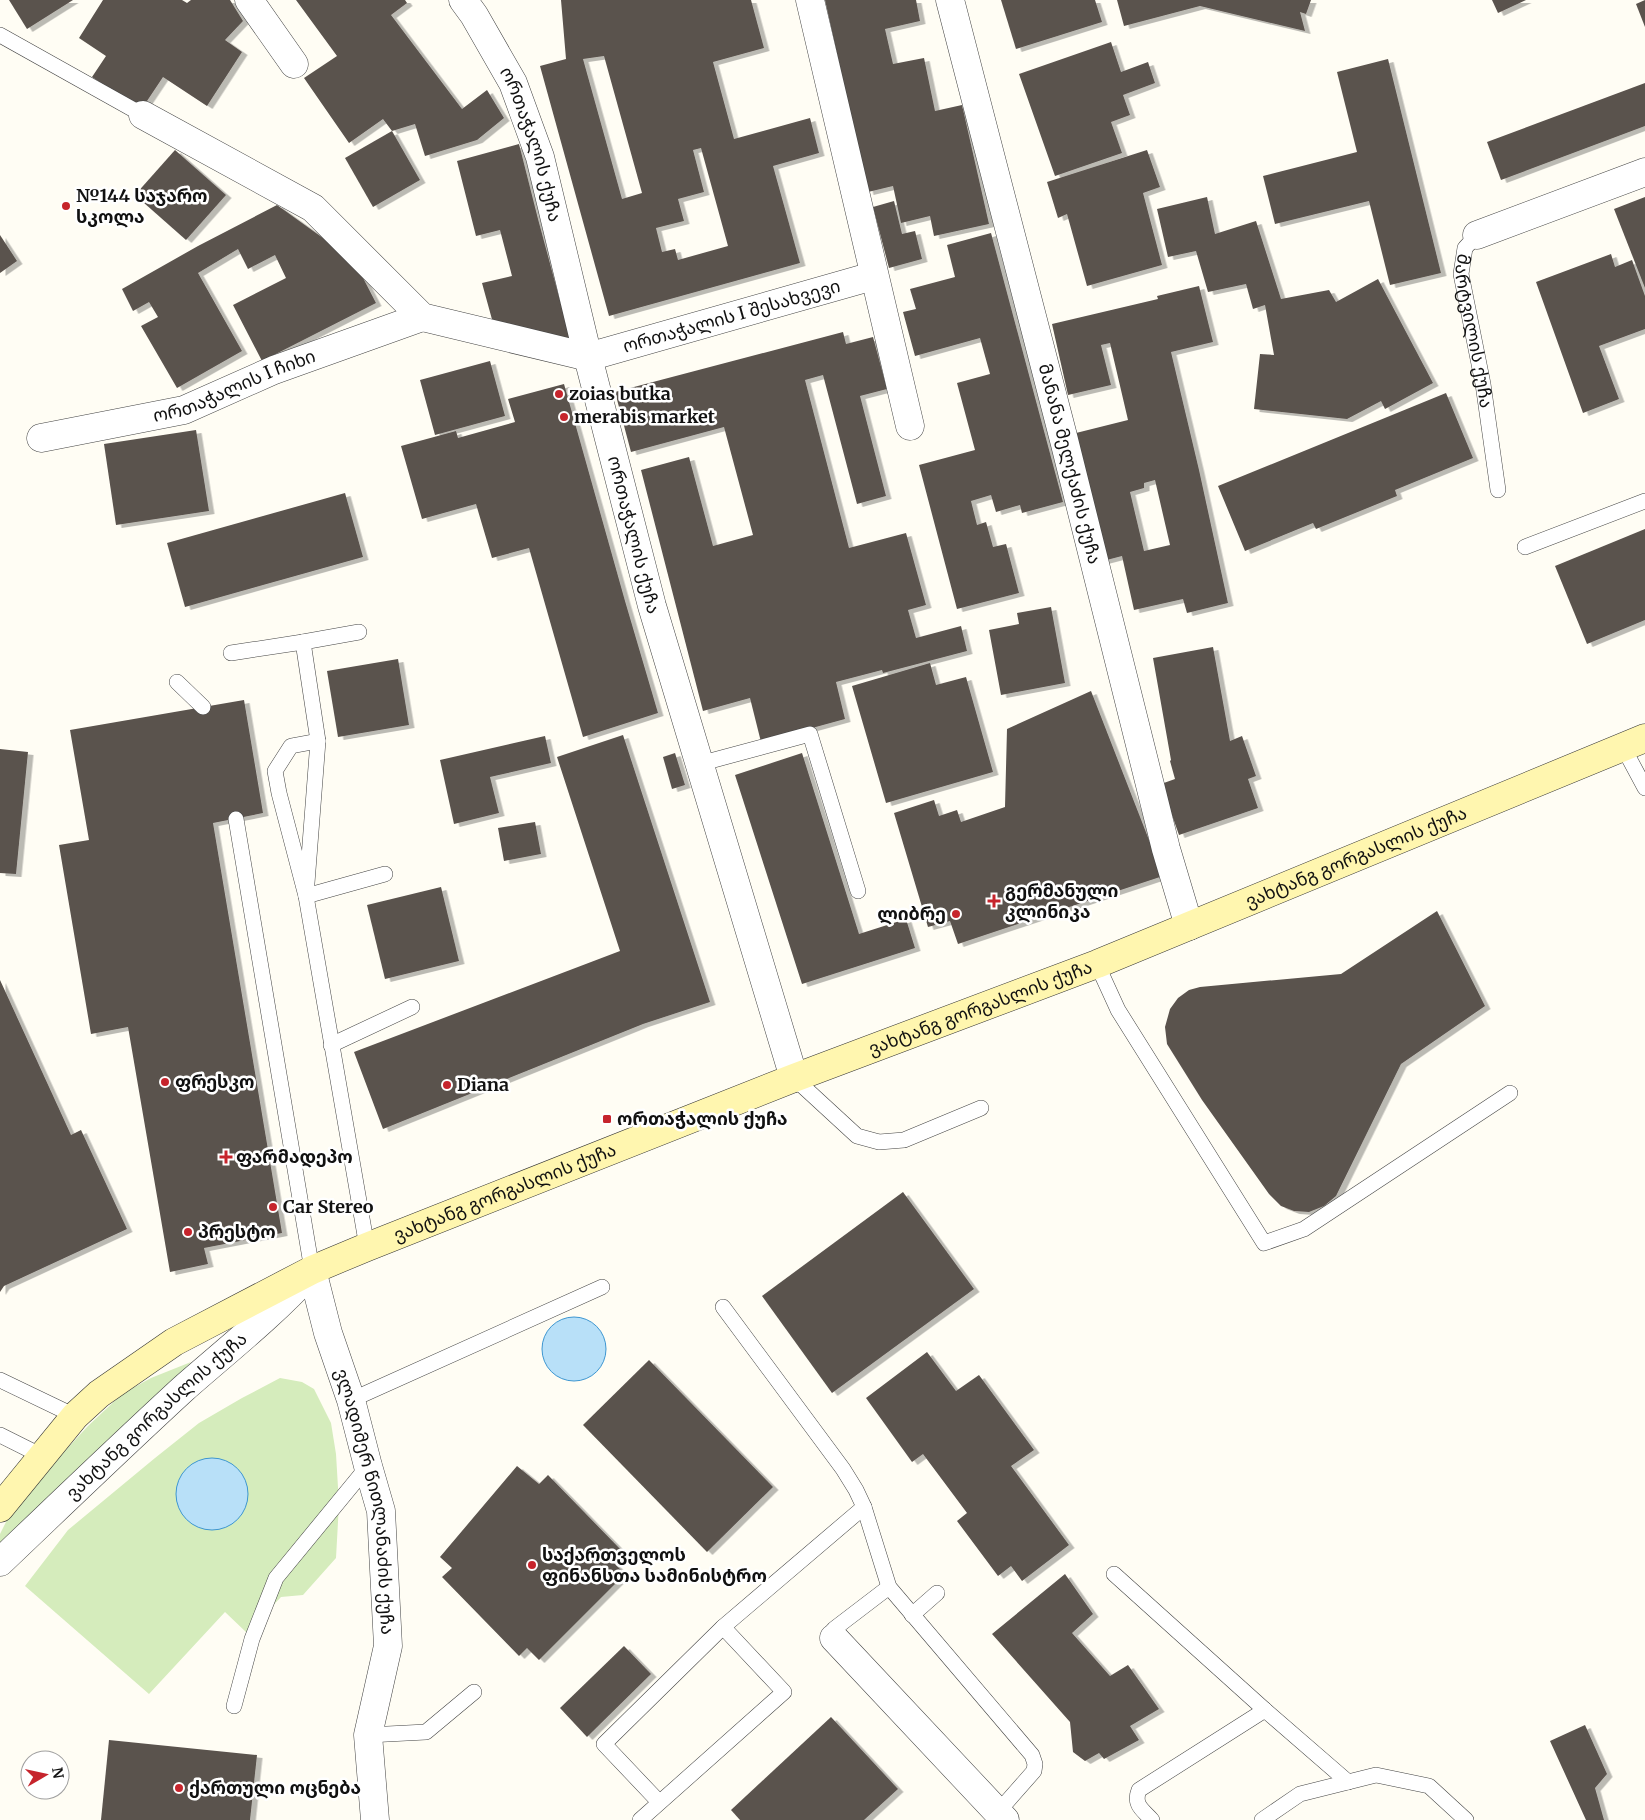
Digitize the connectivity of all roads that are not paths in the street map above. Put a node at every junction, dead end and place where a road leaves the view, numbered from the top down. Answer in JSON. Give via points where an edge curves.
{"nodes":[{"id":1,"x":248,"y":0,"type":"edge"},
{"id":2,"x":463,"y":0,"type":"edge"},
{"id":3,"x":810,"y":0,"type":"edge"},
{"id":4,"x":950,"y":0,"type":"edge"},
{"id":5,"x":0,"y":36,"type":"edge"},
{"id":6,"x":294,"y":64,"type":"dead end"},
{"id":7,"x":143,"y":115,"type":"joint"},
{"id":8,"x":1645,"y":172,"type":"edge"},
{"id":9,"x":1477,"y":235,"type":"joint"},
{"id":10,"x":874,"y":276,"type":"junction"},
{"id":11,"x":422,"y":317,"type":"junction"},
{"id":12,"x":588,"y":357,"type":"junction"},
{"id":13,"x":910,"y":426,"type":"dead end"},
{"id":14,"x":41,"y":438,"type":"dead end"},
{"id":15,"x":1498,"y":490,"type":"dead end"},
{"id":16,"x":1645,"y":501,"type":"edge"},
{"id":17,"x":1525,"y":547,"type":"dead end"},
{"id":18,"x":359,"y":632,"type":"dead end"},
{"id":19,"x":303,"y":642,"type":"junction"},
{"id":20,"x":231,"y":653,"type":"dead end"},
{"id":21,"x":177,"y":682,"type":"dead end"},
{"id":22,"x":203,"y":707,"type":"dead end"},
{"id":23,"x":318,"y":741,"type":"junction"},
{"id":24,"x":1634,"y":742,"type":"edge"},
{"id":25,"x":699,"y":764,"type":"junction"},
{"id":26,"x":1645,"y":788,"type":"edge"},
{"id":27,"x":236,"y":819,"type":"dead end"},
{"id":28,"x":385,"y":874,"type":"dead end"},
{"id":29,"x":858,"y":891,"type":"dead end"},
{"id":30,"x":306,"y":896,"type":"junction"},
{"id":31,"x":1189,"y":926,"type":"junction"},
{"id":32,"x":1097,"y":964,"type":"junction"},
{"id":33,"x":412,"y":1007,"type":"dead end"},
{"id":34,"x":331,"y":1045,"type":"junction"},
{"id":35,"x":794,"y":1078,"type":"junction"},
{"id":36,"x":1510,"y":1093,"type":"dead end"},
{"id":37,"x":981,"y":1108,"type":"dead end"},
{"id":38,"x":367,"y":1247,"type":"junction"},
{"id":39,"x":312,"y":1270,"type":"junction"},
{"id":40,"x":602,"y":1288,"type":"dead end"},
{"id":41,"x":723,"y":1307,"type":"dead end"},
{"id":42,"x":0,"y":1380,"type":"edge"},
{"id":43,"x":352,"y":1400,"type":"junction"},
{"id":44,"x":75,"y":1416,"type":"junction"},
{"id":45,"x":0,"y":1435,"type":"edge"},
{"id":46,"x":42,"y":1456,"type":"junction"},
{"id":47,"x":368,"y":1466,"type":"junction"},
{"id":48,"x":864,"y":1507,"type":"junction"},
{"id":49,"x":0,"y":1508,"type":"edge"},
{"id":50,"x":0,"y":1562,"type":"edge"},
{"id":51,"x":1114,"y":1574,"type":"dead end"},
{"id":52,"x":888,"y":1587,"type":"junction"},
{"id":53,"x":937,"y":1593,"type":"dead end"},
{"id":54,"x":912,"y":1615,"type":"junction"},
{"id":55,"x":722,"y":1627,"type":"junction"},
{"id":56,"x":834,"y":1638,"type":"joint"},
{"id":57,"x":474,"y":1692,"type":"dead end"},
{"id":58,"x":234,"y":1706,"type":"dead end"},
{"id":59,"x":1265,"y":1710,"type":"junction"},
{"id":60,"x":368,"y":1735,"type":"junction"},
{"id":61,"x":1348,"y":1782,"type":"junction"},
{"id":62,"x":659,"y":1802,"type":"junction"},
{"id":63,"x":1001,"y":1816,"type":"edge"},
{"id":64,"x":375,"y":1820,"type":"edge"},
{"id":65,"x":640,"y":1820,"type":"edge"},
{"id":66,"x":1152,"y":1820,"type":"edge"},
{"id":67,"x":1262,"y":1820,"type":"edge"},
{"id":68,"x":1466,"y":1820,"type":"edge"}],
"edges":[{"from":1,"to":6,"type":"street"},
{"from":2,"to":12,"type":"street","name":"ორთაჭალის ქუჩა","via":[[513,83],[540,157]]},
{"from":3,"to":10,"type":"street"},
{"from":4,"to":31,"type":"street","name":"მანანა მელქაძის ქუჩა","via":[[1166,849]]},
{"from":5,"to":7,"type":"lane"},
{"from":7,"to":11,"type":"street","via":[[313,208]]},
{"from":8,"to":9,"type":"street","name":"მარტვილის ქუჩა"},
{"from":9,"to":15,"type":"lane","name":"მარტვილის ქუჩა","via":[[1465,248],[1461,274],[1483,384]]},
{"from":10,"to":12,"type":"street","name":"ორთაჭალის I შესახვევი"},
{"from":10,"to":13,"type":"street"},
{"from":11,"to":12,"type":"street"},
{"from":11,"to":14,"type":"street","name":"ორთაჭალის I ჩიხი","via":[[274,370],[184,410]]},
{"from":12,"to":25,"type":"street","name":"ორთაჭალის ქუჩა","via":[[652,606]]},
{"from":16,"to":17,"type":"lane"},
{"from":18,"to":19,"type":"lane"},
{"from":19,"to":20,"type":"lane"},
{"from":19,"to":23,"type":"lane"},
{"from":21,"to":22,"type":"lane"},
{"from":23,"to":30,"type":"lane"},
{"from":23,"to":30,"type":"lane","via":[[291,746],[275,771]]},
{"from":24,"to":26,"type":"lane"},
{"from":24,"to":31,"type":"main road","name":"ვახტანგ გორგასლის ქუჩა"},
{"from":25,"to":29,"type":"lane","via":[[810,734]]},
{"from":25,"to":35,"type":"street","name":"ორთაჭალის ქუჩა"},
{"from":27,"to":39,"type":"lane"},
{"from":28,"to":30,"type":"lane"},
{"from":30,"to":34,"type":"lane"},
{"from":31,"to":32,"type":"main road","name":"ვახტანგ გორგასლის ქუჩა"},
{"from":32,"to":35,"type":"main road","name":"ვახტანგ გორგასლის ქუჩა"},
{"from":32,"to":36,"type":"lane","via":[[1118,1010],[1264,1243],[1304,1229]]},
{"from":33,"to":34,"type":"lane"},
{"from":34,"to":38,"type":"lane"},
{"from":35,"to":37,"type":"lane","via":[[857,1136],[879,1142],[904,1140]]},
{"from":35,"to":38,"type":"main road","name":"ვახტანგ გორგასლის ქუჩა"},
{"from":38,"to":39,"type":"main road","name":"ვახტანგ გორგასლის ქუჩა"},
{"from":39,"to":43,"type":"street","name":"ვლადიმერ წითლანაძის ქუჩა","via":[[328,1333]]},
{"from":39,"to":44,"type":"main road","name":"ვახტანგ გორგასლის ქუჩა","via":[[174,1342],[99,1394]]},
{"from":39,"to":50,"type":"street","name":"ვახტანგ გორგასლის ქუჩა","via":[[255,1327],[105,1460]]},
{"from":40,"to":43,"type":"lane"},
{"from":41,"to":48,"type":"lane","via":[[843,1469]]},
{"from":42,"to":44,"type":"lane"},
{"from":43,"to":47,"type":"street","name":"ვლადიმერ წითლანაძის ქუჩა"},
{"from":44,"to":46,"type":"main road","name":"ვახტანგ გორგასლის ქუჩა"},
{"from":45,"to":46,"type":"lane"},
{"from":46,"to":49,"type":"main road","name":"ვახტანგ გორგასლის ქუჩა"},
{"from":47,"to":58,"type":"lane","via":[[276,1578],[252,1639]]},
{"from":47,"to":60,"type":"street","name":"ვლადიმერ წითლანაძის ქუჩა","via":[[381,1511],[388,1646]]},
{"from":48,"to":52,"type":"lane"},
{"from":48,"to":55,"type":"lane"},
{"from":51,"to":59,"type":"lane"},
{"from":52,"to":54,"type":"lane"},
{"from":52,"to":56,"type":"lane","via":[[834,1629]]},
{"from":53,"to":54,"type":"lane"},
{"from":54,"to":63,"type":"lane","via":[[1032,1755],[1034,1771]]},
{"from":55,"to":62,"type":"lane","via":[[604,1744]]},
{"from":55,"to":62,"type":"lane","via":[[784,1692]]},
{"from":56,"to":63,"type":"street"},
{"from":57,"to":60,"type":"lane","via":[[426,1732]]},
{"from":59,"to":61,"type":"lane"},
{"from":59,"to":66,"type":"lane","via":[[1139,1790],[1138,1804]]},
{"from":60,"to":64,"type":"street","name":"ვლადიმერ წითლანაძის ქუჩა"},
{"from":61,"to":67,"type":"lane","via":[[1300,1794]]},
{"from":61,"to":68,"type":"lane","via":[[1376,1775],[1430,1786]]},
{"from":62,"to":65,"type":"lane"}]}
